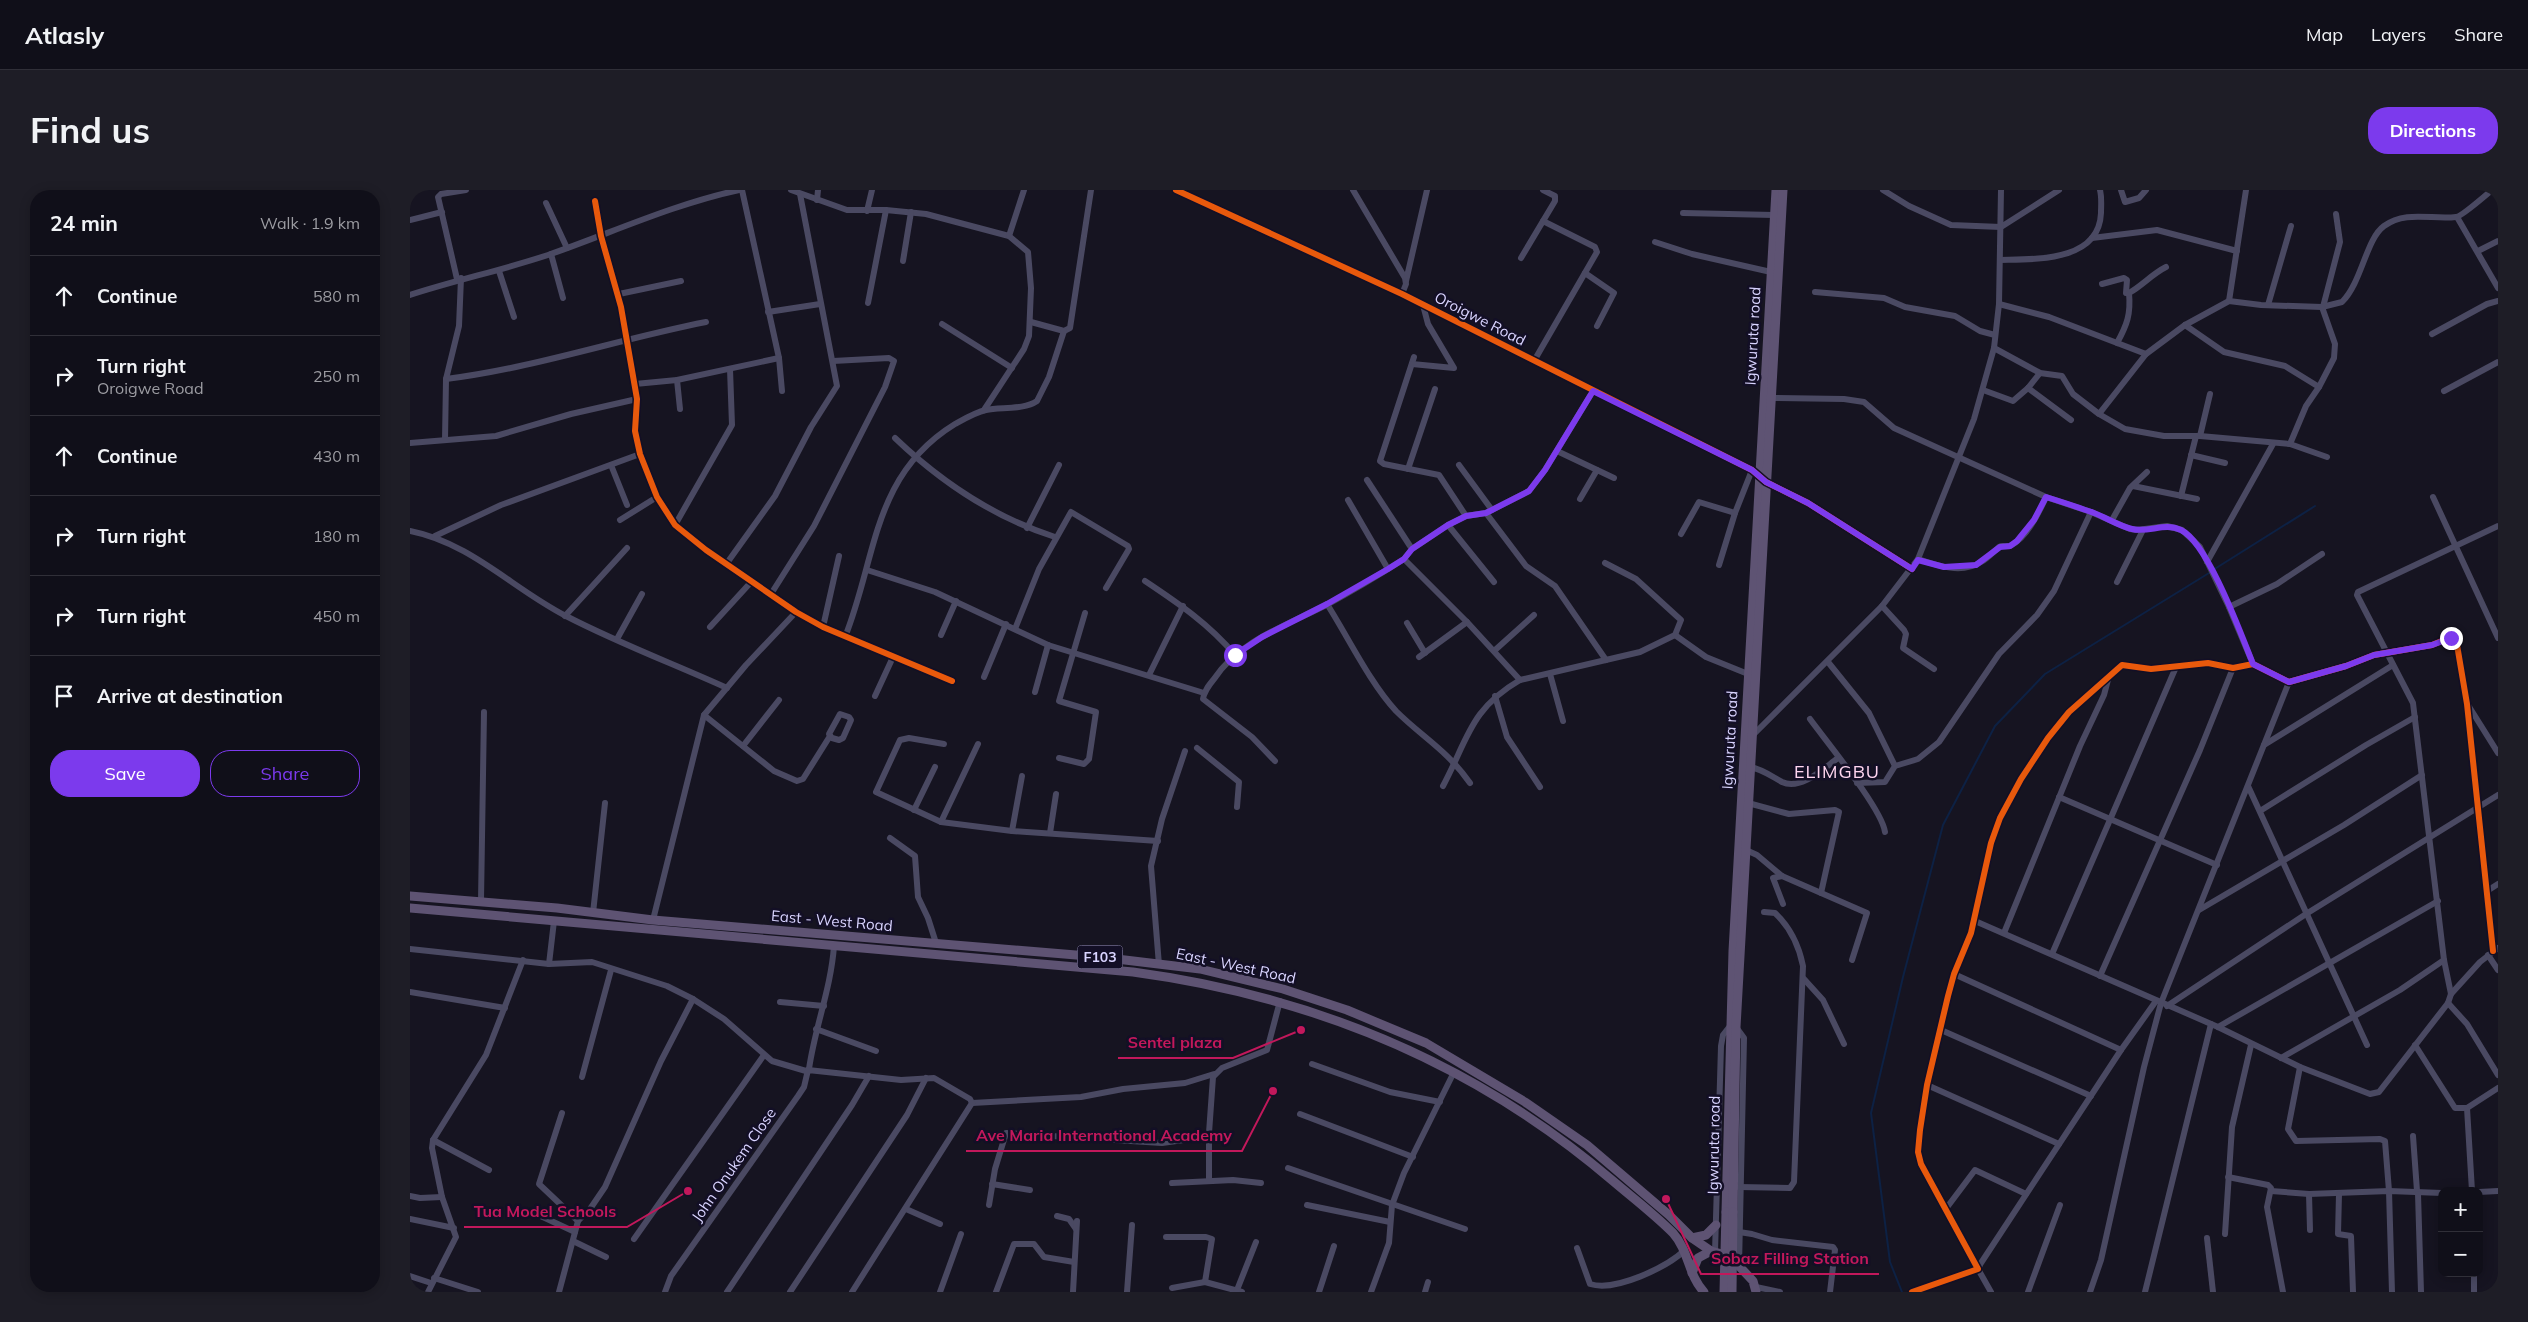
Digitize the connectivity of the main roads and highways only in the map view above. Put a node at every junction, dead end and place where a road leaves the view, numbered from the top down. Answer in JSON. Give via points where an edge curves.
{"nodes":[{"id":1,"x":1776,"y":190,"type":"edge"},
{"id":2,"x":1783,"y":190,"type":"edge"},
{"id":3,"x":1759,"y":476,"type":"junction"},
{"id":4,"x":410,"y":896,"type":"edge"},
{"id":5,"x":410,"y":908,"type":"edge"},
{"id":6,"x":1733,"y":1027,"type":"junction"},
{"id":7,"x":1598,"y":1160,"type":"junction"},
{"id":8,"x":1730,"y":1212,"type":"junction"},
{"id":9,"x":1716,"y":1225,"type":"road end"},
{"id":10,"x":1692,"y":1238,"type":"junction"},
{"id":11,"x":1713,"y":1251,"type":"junction"},
{"id":12,"x":1692,"y":1273,"type":"junction"},
{"id":13,"x":1756,"y":1290,"type":"edge"},
{"id":14,"x":1704,"y":1292,"type":"edge"},
{"id":15,"x":1724,"y":1292,"type":"edge"},
{"id":16,"x":1732,"y":1292,"type":"edge"}],
"edges":[{"from":1,"to":3,"type":"main road","name":"Igwuruta road"},
{"from":2,"to":3,"type":"main road","name":"Igwuruta road","via":[[1771,398]]},
{"from":3,"to":6,"type":"main road","name":"Igwuruta road"},
{"from":3,"to":6,"type":"main road","name":"Igwuruta road","via":[[1752,736]]},
{"from":4,"to":7,"type":"main road","name":"East - West Road","number":"F103","via":[[1200,969],[1283,989],[1347,1010],[1426,1044],[1525,1102]]},
{"from":5,"to":7,"type":"main road","name":"East - West Road","number":"F103","via":[[1133,972],[1198,982],[1307,1009],[1382,1038],[1454,1072]]},
{"from":6,"to":8,"type":"main road","name":"Igwuruta road"},
{"from":7,"to":10,"type":"main road","name":"East - West Road","number":"F103","via":[[1669,1215]]},
{"from":7,"to":12,"type":"main road","name":"East - West Road","number":"F103","via":[[1674,1234],[1685,1250]]},
{"from":8,"to":15,"type":"main road","name":"Igwuruta road","bridge":true},
{"from":8,"to":16,"type":"main road","bridge":true},
{"from":9,"to":10,"type":"main road","via":[[1706,1235]]},
{"from":10,"to":11,"type":"main road","name":"East - West Road","number":"F103"},
{"from":11,"to":12,"type":"main road","via":[[1698,1258]]},
{"from":11,"to":13,"type":"main road","name":"East - West Road","via":[[1738,1266],[1753,1281]]},
{"from":12,"to":14,"type":"main road","name":"East - West Road"}]}
